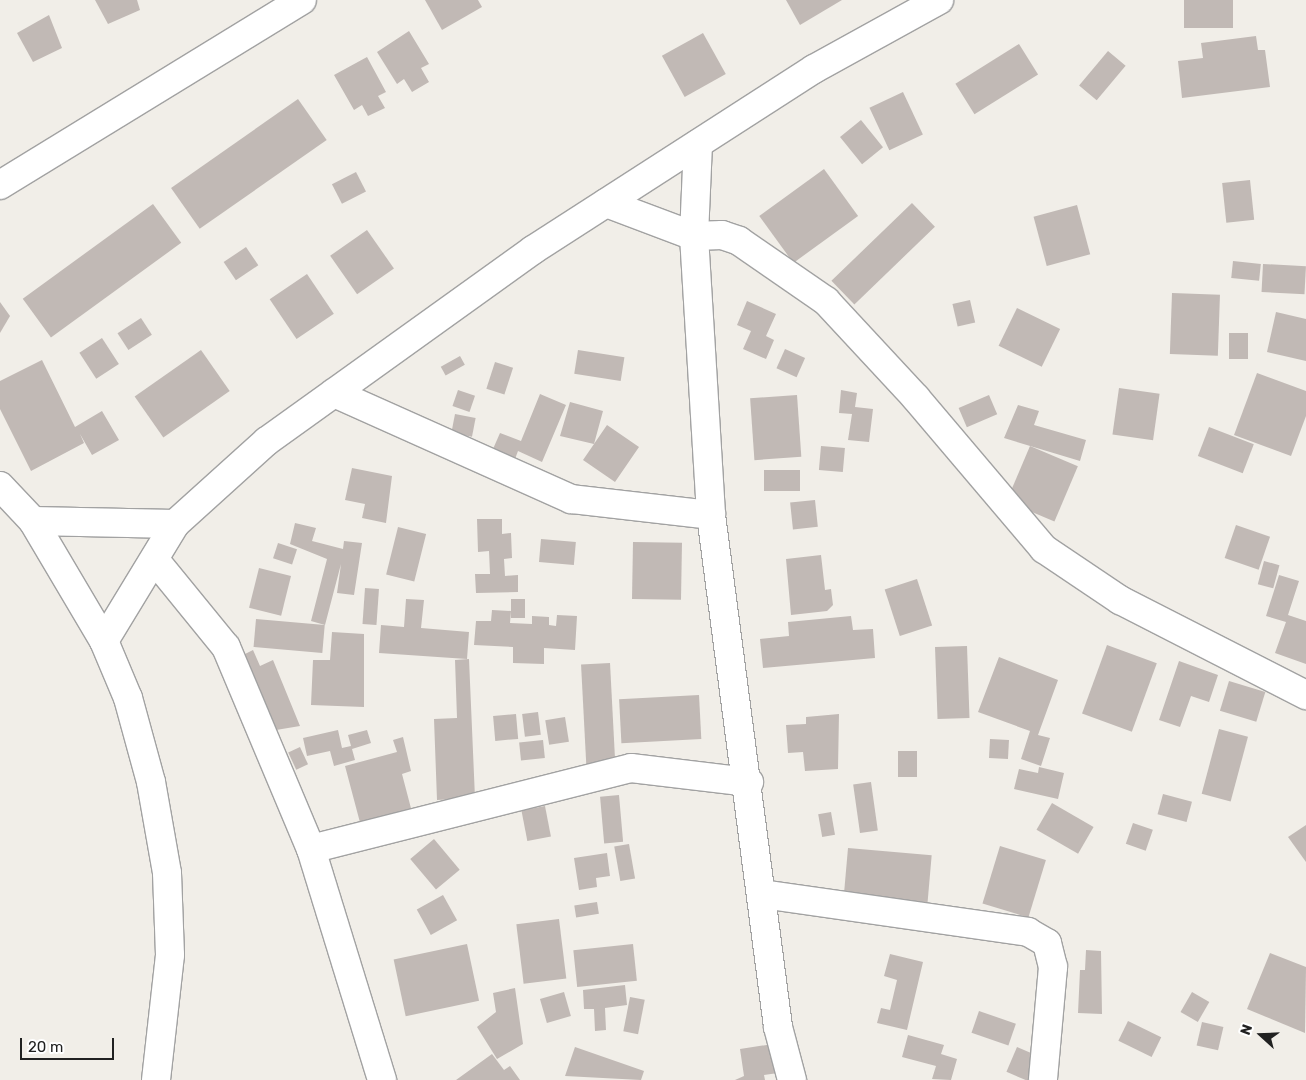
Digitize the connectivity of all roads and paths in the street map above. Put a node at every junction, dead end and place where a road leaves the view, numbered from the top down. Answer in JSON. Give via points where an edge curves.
{"nodes":[{"id":1,"x":302,"y":0,"type":"edge"},
{"id":2,"x":939,"y":0,"type":"edge"},
{"id":3,"x":698,"y":144,"type":"junction"},
{"id":4,"x":0,"y":185,"type":"edge"},
{"id":5,"x":606,"y":203,"type":"junction"},
{"id":6,"x":694,"y":236,"type":"junction"},
{"id":7,"x":334,"y":393,"type":"junction"},
{"id":8,"x":0,"y":486,"type":"edge"},
{"id":9,"x":711,"y":515,"type":"junction"},
{"id":10,"x":33,"y":520,"type":"junction"},
{"id":11,"x":175,"y":524,"type":"junction"},
{"id":12,"x":155,"y":560,"type":"junction"},
{"id":13,"x":104,"y":641,"type":"junction"},
{"id":14,"x":1306,"y":695,"type":"edge"},
{"id":15,"x":749,"y":782,"type":"junction"},
{"id":16,"x":312,"y":849,"type":"junction"},
{"id":17,"x":762,"y":894,"type":"junction"},
{"id":18,"x":156,"y":1080,"type":"edge"},
{"id":19,"x":382,"y":1080,"type":"edge"},
{"id":20,"x":792,"y":1080,"type":"edge"},
{"id":21,"x":1043,"y":1080,"type":"edge"}],
"edges":[{"from":1,"to":4,"type":"street"},
{"from":2,"to":3,"type":"street","via":[[814,69]]},
{"from":3,"to":5,"type":"street"},
{"from":3,"to":6,"type":"street"},
{"from":5,"to":6,"type":"street"},
{"from":5,"to":7,"type":"street"},
{"from":6,"to":9,"type":"street"},
{"from":6,"to":14,"type":"street","via":[[722,235],[740,241],[826,301],[916,398],[1044,550],[1120,600]]},
{"from":7,"to":9,"type":"street","via":[[571,499]]},
{"from":7,"to":11,"type":"street","via":[[267,441]]},
{"from":8,"to":10,"type":"street"},
{"from":9,"to":15,"type":"street"},
{"from":10,"to":11,"type":"street"},
{"from":10,"to":13,"type":"street"},
{"from":11,"to":12,"type":"street"},
{"from":12,"to":13,"type":"street"},
{"from":12,"to":16,"type":"street","via":[[226,647]]},
{"from":13,"to":18,"type":"street","via":[[138,735],[167,873],[170,955]]},
{"from":15,"to":16,"type":"street","via":[[631,768]]},
{"from":15,"to":17,"type":"street"},
{"from":16,"to":19,"type":"street"},
{"from":17,"to":20,"type":"street","via":[[778,1026]]},
{"from":17,"to":21,"type":"street","via":[[1028,932],[1047,943],[1054,967]]}]}
